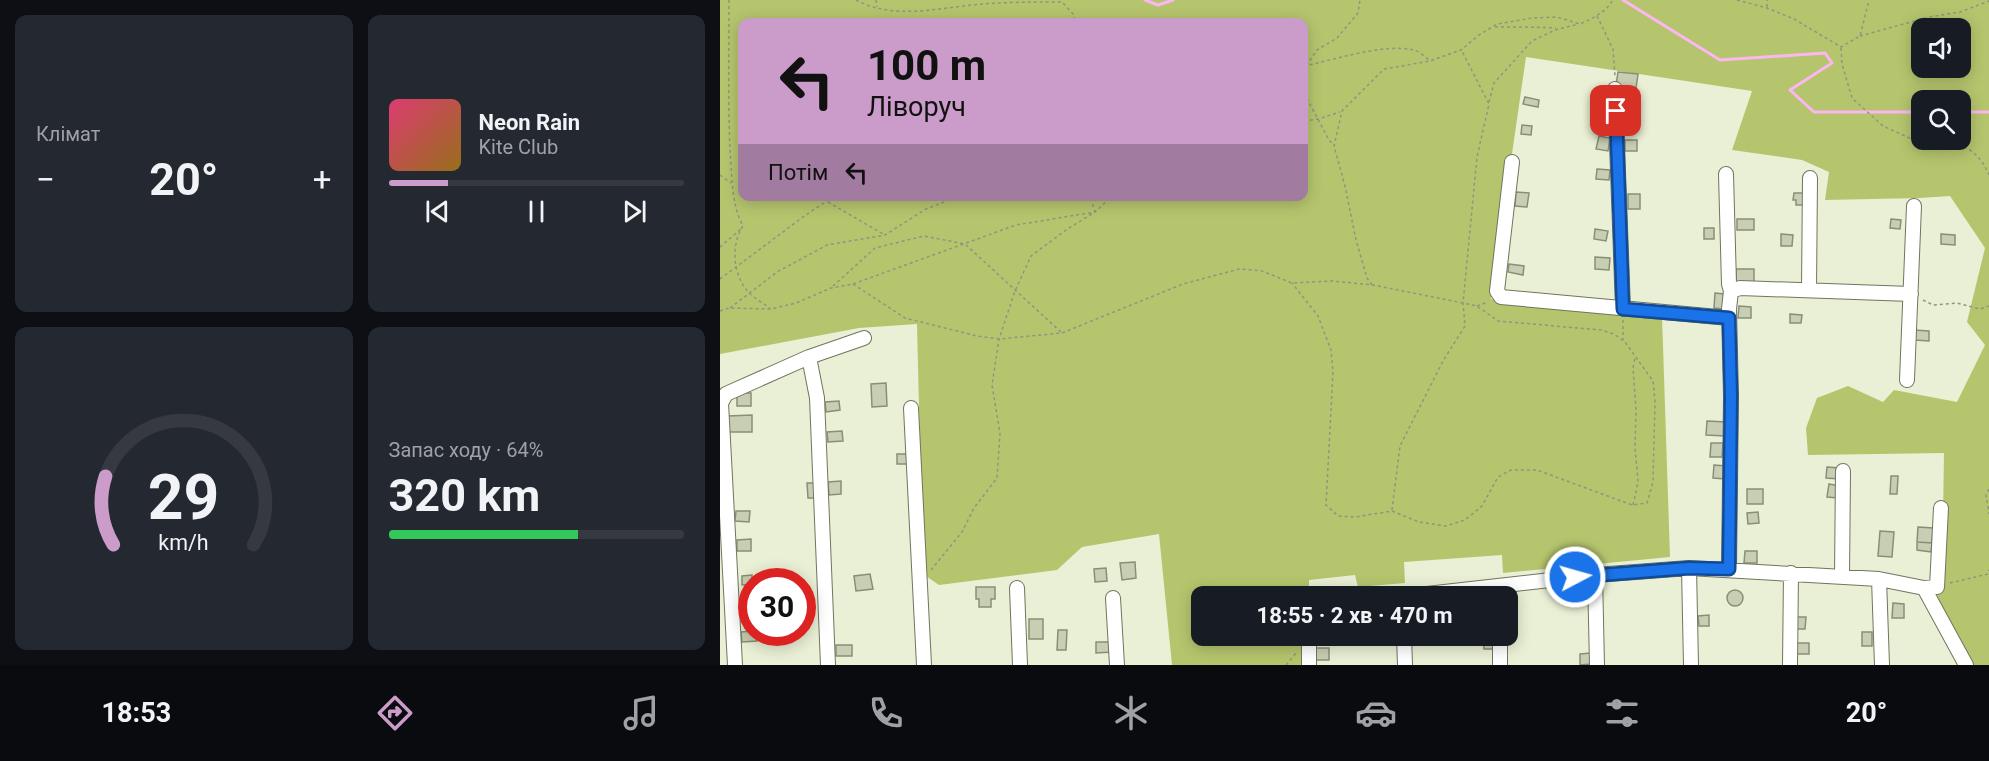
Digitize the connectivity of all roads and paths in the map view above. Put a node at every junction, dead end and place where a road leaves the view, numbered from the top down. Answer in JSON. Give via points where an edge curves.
{"nodes":[{"id":1,"x":729,"y":0,"type":"edge"},
{"id":2,"x":856,"y":0,"type":"edge"},
{"id":3,"x":876,"y":0,"type":"edge"},
{"id":4,"x":1360,"y":0,"type":"edge"},
{"id":5,"x":1613,"y":0,"type":"edge"},
{"id":6,"x":1737,"y":0,"type":"edge"},
{"id":7,"x":1767,"y":0,"type":"edge"},
{"id":8,"x":1869,"y":0,"type":"edge"},
{"id":9,"x":1989,"y":1,"type":"edge"},
{"id":10,"x":877,"y":8,"type":"junction"},
{"id":11,"x":1767,"y":8,"type":"junction"},
{"id":12,"x":1597,"y":16,"type":"junction"},
{"id":13,"x":1075,"y":18,"type":"edge"},
{"id":14,"x":1580,"y":24,"type":"junction"},
{"id":15,"x":1492,"y":27,"type":"junction"},
{"id":16,"x":1560,"y":28,"type":"junction"},
{"id":17,"x":1860,"y":36,"type":"junction"},
{"id":18,"x":1841,"y":47,"type":"junction"},
{"id":19,"x":1461,"y":50,"type":"junction"},
{"id":20,"x":1430,"y":61,"type":"junction"},
{"id":21,"x":1308,"y":62,"type":"edge"},
{"id":22,"x":1308,"y":65,"type":"edge"},
{"id":23,"x":1615,"y":89,"type":"joint"},
{"id":24,"x":1308,"y":100,"type":"edge"},
{"id":25,"x":1489,"y":104,"type":"junction"},
{"id":26,"x":1342,"y":111,"type":"junction"},
{"id":27,"x":1318,"y":119,"type":"junction"},
{"id":28,"x":1308,"y":120,"type":"edge"},
{"id":29,"x":1911,"y":139,"type":"edge"},
{"id":30,"x":1334,"y":146,"type":"junction"},
{"id":31,"x":1970,"y":150,"type":"edge"},
{"id":32,"x":1512,"y":162,"type":"dead end"},
{"id":33,"x":1726,"y":174,"type":"dead end"},
{"id":34,"x":1989,"y":174,"type":"edge"},
{"id":35,"x":720,"y":175,"type":"edge"},
{"id":36,"x":1810,"y":178,"type":"dead end"},
{"id":37,"x":732,"y":183,"type":"junction"},
{"id":38,"x":827,"y":201,"type":"joint"},
{"id":39,"x":946,"y":201,"type":"edge"},
{"id":40,"x":1092,"y":201,"type":"edge"},
{"id":41,"x":1107,"y":201,"type":"edge"},
{"id":42,"x":1914,"y":206,"type":"dead end"},
{"id":43,"x":1095,"y":212,"type":"junction"},
{"id":44,"x":744,"y":226,"type":"junction"},
{"id":45,"x":885,"y":235,"type":"junction"},
{"id":46,"x":965,"y":244,"type":"junction"},
{"id":47,"x":720,"y":247,"type":"edge"},
{"id":48,"x":735,"y":268,"type":"junction"},
{"id":49,"x":720,"y":279,"type":"edge"},
{"id":50,"x":1292,"y":283,"type":"junction"},
{"id":51,"x":853,"y":284,"type":"junction"},
{"id":52,"x":1373,"y":285,"type":"junction"},
{"id":53,"x":831,"y":288,"type":"junction"},
{"id":54,"x":1809,"y":290,"type":"junction"},
{"id":55,"x":1015,"y":291,"type":"junction"},
{"id":56,"x":1731,"y":291,"type":"junction"},
{"id":57,"x":749,"y":293,"type":"junction"},
{"id":58,"x":1911,"y":294,"type":"junction"},
{"id":59,"x":1501,"y":297,"type":"junction"},
{"id":60,"x":1463,"y":303,"type":"junction"},
{"id":61,"x":1477,"y":306,"type":"junction"},
{"id":62,"x":1989,"y":306,"type":"edge"},
{"id":63,"x":729,"y":308,"type":"junction"},
{"id":64,"x":771,"y":309,"type":"junction"},
{"id":65,"x":1623,"y":309,"type":"junction"},
{"id":66,"x":720,"y":311,"type":"edge"},
{"id":67,"x":1729,"y":318,"type":"junction"},
{"id":68,"x":1062,"y":333,"type":"junction"},
{"id":69,"x":864,"y":338,"type":"dead end"},
{"id":70,"x":999,"y":339,"type":"junction"},
{"id":71,"x":1623,"y":340,"type":"junction"},
{"id":72,"x":809,"y":357,"type":"junction"},
{"id":73,"x":1635,"y":358,"type":"junction"},
{"id":74,"x":1906,"y":380,"type":"dead end"},
{"id":75,"x":911,"y":408,"type":"dead end"},
{"id":76,"x":1843,"y":471,"type":"dead end"},
{"id":77,"x":1989,"y":489,"type":"edge"},
{"id":78,"x":1632,"y":506,"type":"junction"},
{"id":79,"x":1941,"y":508,"type":"dead end"},
{"id":80,"x":1392,"y":511,"type":"junction"},
{"id":81,"x":1989,"y":514,"type":"edge"},
{"id":82,"x":1689,"y":568,"type":"junction"},
{"id":83,"x":1729,"y":569,"type":"junction"},
{"id":84,"x":1989,"y":570,"type":"edge"},
{"id":85,"x":1791,"y":573,"type":"junction"},
{"id":86,"x":1989,"y":574,"type":"edge"},
{"id":87,"x":1595,"y":575,"type":"junction"},
{"id":88,"x":1842,"y":577,"type":"junction"},
{"id":89,"x":1879,"y":579,"type":"junction"},
{"id":90,"x":921,"y":582,"type":"junction"},
{"id":91,"x":1930,"y":587,"type":"junction"},
{"id":92,"x":1017,"y":588,"type":"dead end"},
{"id":93,"x":1518,"y":588,"type":"edge"},
{"id":94,"x":1113,"y":598,"type":"dead end"},
{"id":95,"x":1309,"y":646,"type":"edge"},
{"id":96,"x":1404,"y":646,"type":"edge"},
{"id":97,"x":1500,"y":646,"type":"edge"},
{"id":98,"x":735,"y":665,"type":"edge"},
{"id":99,"x":828,"y":665,"type":"edge"},
{"id":100,"x":924,"y":665,"type":"edge"},
{"id":101,"x":1020,"y":665,"type":"edge"},
{"id":102,"x":1117,"y":665,"type":"edge"},
{"id":103,"x":1309,"y":665,"type":"edge"},
{"id":104,"x":1405,"y":665,"type":"edge"},
{"id":105,"x":1500,"y":665,"type":"edge"},
{"id":106,"x":1597,"y":665,"type":"edge"},
{"id":107,"x":1691,"y":665,"type":"edge"},
{"id":108,"x":1790,"y":665,"type":"edge"},
{"id":109,"x":1882,"y":665,"type":"edge"},
{"id":110,"x":1966,"y":665,"type":"edge"}],
"edges":[{"from":1,"to":37,"type":"path"},
{"from":2,"to":10,"type":"path"},
{"from":3,"to":10,"type":"path"},
{"from":4,"to":21,"type":"path","via":[[1358,13],[1337,38],[1317,50]]},
{"from":5,"to":12,"type":"path"},
{"from":6,"to":11,"type":"path"},
{"from":7,"to":11,"type":"path"},
{"from":8,"to":17,"type":"path"},
{"from":9,"to":17,"type":"path","via":[[1960,12]]},
{"from":10,"to":13,"type":"path","via":[[897,13],[985,3],[1062,2]]},
{"from":11,"to":18,"type":"path"},
{"from":12,"to":14,"type":"path"},
{"from":12,"to":23,"type":"path","via":[[1612,49]]},
{"from":14,"to":15,"type":"path","via":[[1557,17]]},
{"from":14,"to":16,"type":"path"},
{"from":15,"to":16,"type":"path"},
{"from":15,"to":19,"type":"path"},
{"from":16,"to":25,"type":"path","via":[[1532,40],[1494,83]]},
{"from":17,"to":18,"type":"path"},
{"from":18,"to":29,"type":"path","via":[[1852,98],[1883,126]]},
{"from":19,"to":20,"type":"path"},
{"from":19,"to":25,"type":"path"},
{"from":20,"to":22,"type":"path","via":[[1415,50],[1390,49]]},
{"from":20,"to":26,"type":"path","via":[[1384,69]]},
{"from":23,"to":65,"type":"street"},
{"from":24,"to":27,"type":"path"},
{"from":25,"to":60,"type":"path","via":[[1477,157]]},
{"from":26,"to":27,"type":"path"},
{"from":26,"to":30,"type":"path"},
{"from":27,"to":28,"type":"path"},
{"from":27,"to":30,"type":"path"},
{"from":30,"to":52,"type":"path","via":[[1356,240],[1367,278]]},
{"from":31,"to":34,"type":"path"},
{"from":32,"to":59,"type":"street","via":[[1497,291]]},
{"from":33,"to":56,"type":"street"},
{"from":35,"to":37,"type":"path"},
{"from":36,"to":54,"type":"street"},
{"from":37,"to":44,"type":"path","via":[[738,218]]},
{"from":38,"to":45,"type":"path"},
{"from":38,"to":48,"type":"path"},
{"from":39,"to":45,"type":"path"},
{"from":40,"to":43,"type":"path"},
{"from":41,"to":43,"type":"path"},
{"from":42,"to":58,"type":"street"},
{"from":43,"to":46,"type":"path","via":[[1016,225]]},
{"from":43,"to":55,"type":"path","via":[[1031,256]]},
{"from":44,"to":47,"type":"path"},
{"from":44,"to":48,"type":"path","via":[[737,236]]},
{"from":45,"to":57,"type":"path","via":[[827,245],[777,272]]},
{"from":46,"to":51,"type":"path"},
{"from":46,"to":53,"type":"path","via":[[924,236],[875,248]]},
{"from":46,"to":55,"type":"path"},
{"from":48,"to":49,"type":"path"},
{"from":48,"to":57,"type":"path"},
{"from":50,"to":52,"type":"path"},
{"from":50,"to":68,"type":"path","via":[[1239,269],[1183,284]]},
{"from":50,"to":80,"type":"path","via":[[1318,316],[1331,350],[1326,505],[1338,516]]},
{"from":51,"to":53,"type":"path"},
{"from":51,"to":70,"type":"path","via":[[905,318]]},
{"from":52,"to":60,"type":"path"},
{"from":53,"to":64,"type":"path"},
{"from":54,"to":56,"type":"street"},
{"from":54,"to":58,"type":"street"},
{"from":55,"to":68,"type":"path"},
{"from":55,"to":70,"type":"path"},
{"from":56,"to":67,"type":"street"},
{"from":57,"to":63,"type":"path"},
{"from":57,"to":64,"type":"path"},
{"from":58,"to":62,"type":"path","via":[[1934,304],[1957,303],[1980,309]]},
{"from":58,"to":74,"type":"street"},
{"from":59,"to":61,"type":"path"},
{"from":59,"to":65,"type":"street"},
{"from":60,"to":61,"type":"path"},
{"from":60,"to":80,"type":"path","via":[[1465,326],[1400,446]]},
{"from":61,"to":71,"type":"path","via":[[1498,321],[1601,330]]},
{"from":63,"to":64,"type":"path"},
{"from":63,"to":66,"type":"path"},
{"from":65,"to":67,"type":"street"},
{"from":65,"to":71,"type":"path"},
{"from":67,"to":83,"type":"street"},
{"from":68,"to":70,"type":"path"},
{"from":69,"to":72,"type":"street"},
{"from":70,"to":90,"type":"path","via":[[992,384],[1000,433],[997,478],[962,532]]},
{"from":71,"to":73,"type":"path"},
{"from":72,"to":98,"type":"street","via":[[726,394],[721,403]]},
{"from":72,"to":99,"type":"street","via":[[817,398]]},
{"from":73,"to":78,"type":"path","via":[[1638,482]]},
{"from":73,"to":78,"type":"path","via":[[1653,381],[1653,482],[1647,503]]},
{"from":75,"to":90,"type":"street"},
{"from":76,"to":88,"type":"street"},
{"from":77,"to":81,"type":"path"},
{"from":78,"to":80,"type":"path","via":[[1537,470],[1511,470],[1498,477],[1482,506],[1464,520],[1446,526],[1419,522]]},
{"from":79,"to":91,"type":"street"},
{"from":82,"to":83,"type":"street"},
{"from":82,"to":87,"type":"street"},
{"from":82,"to":107,"type":"street"},
{"from":83,"to":85,"type":"street"},
{"from":84,"to":86,"type":"path"},
{"from":85,"to":88,"type":"street"},
{"from":85,"to":108,"type":"street"},
{"from":86,"to":91,"type":"path"},
{"from":87,"to":93,"type":"street"},
{"from":87,"to":106,"type":"street"},
{"from":88,"to":89,"type":"street"},
{"from":89,"to":91,"type":"street"},
{"from":89,"to":109,"type":"street"},
{"from":90,"to":100,"type":"street"},
{"from":91,"to":110,"type":"street"},
{"from":92,"to":101,"type":"street"},
{"from":94,"to":102,"type":"street"},
{"from":95,"to":103,"type":"street"},
{"from":96,"to":104,"type":"street"},
{"from":97,"to":105,"type":"street"}]}
